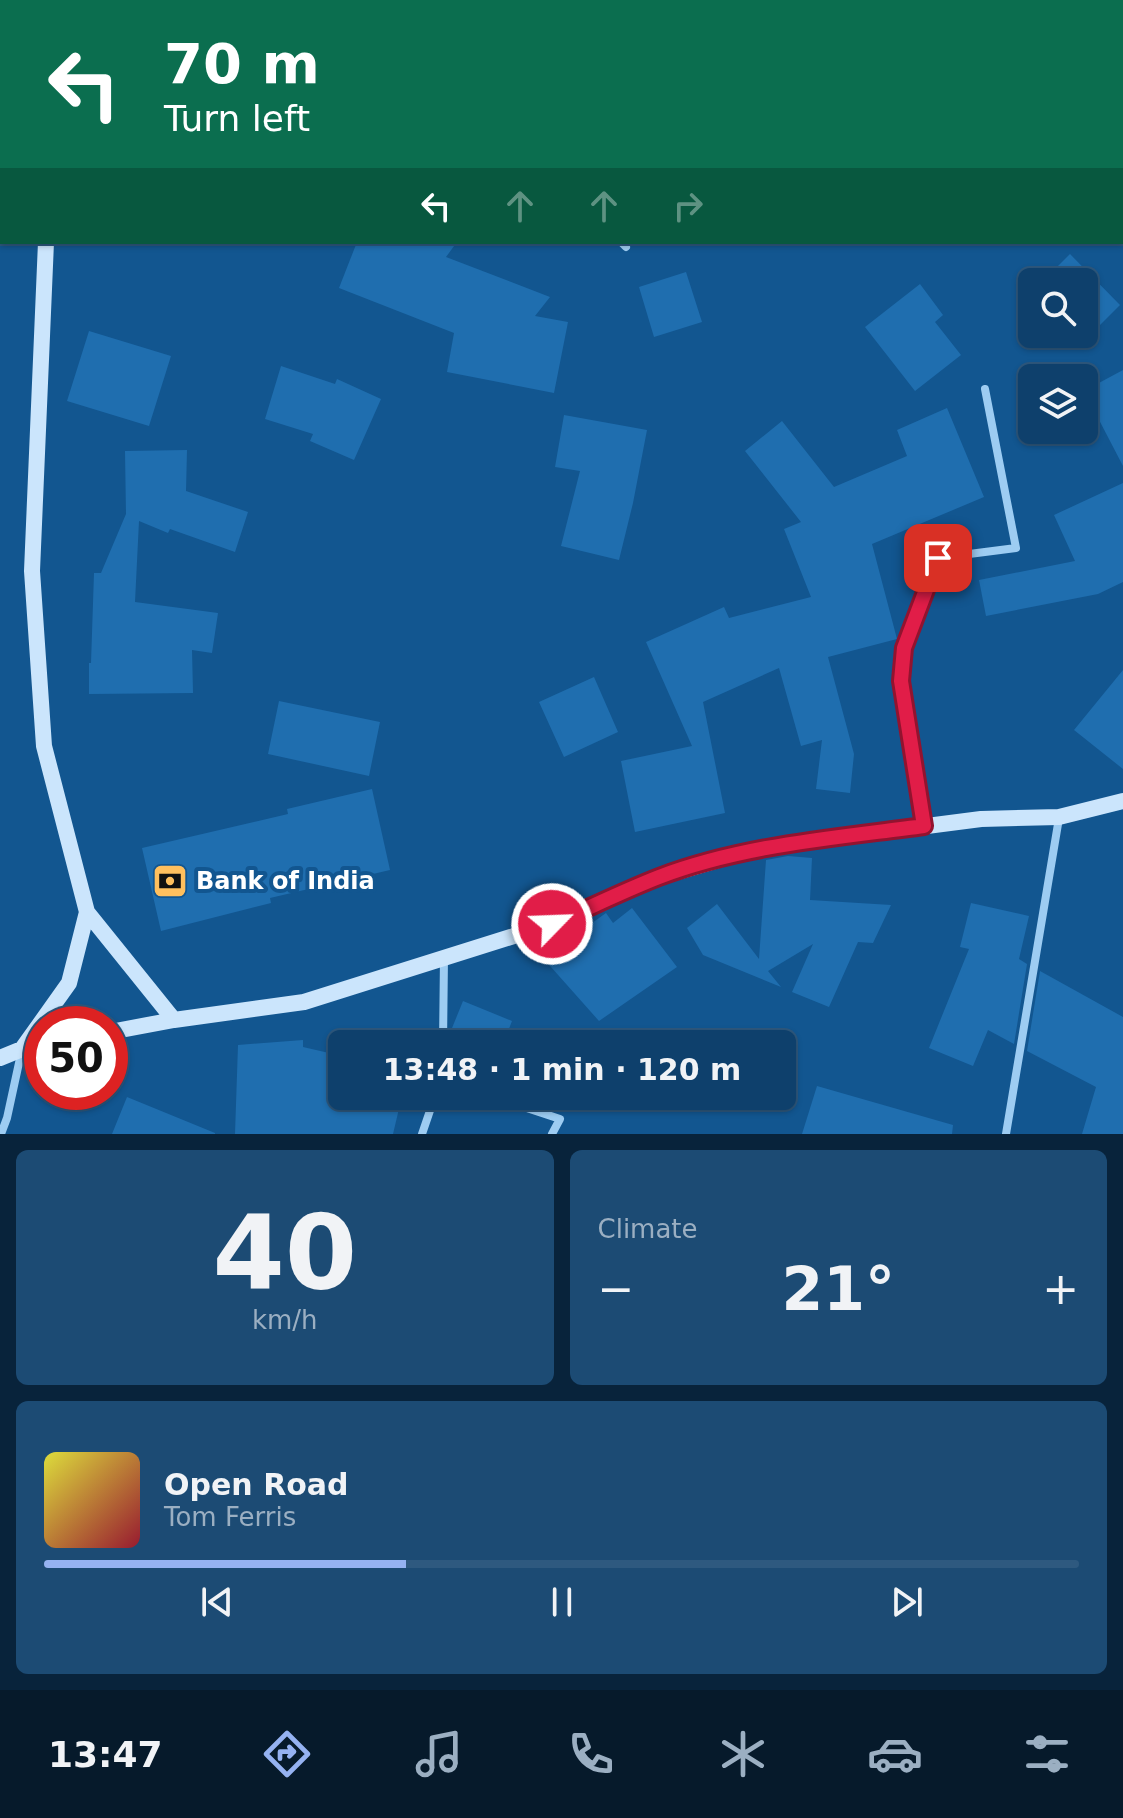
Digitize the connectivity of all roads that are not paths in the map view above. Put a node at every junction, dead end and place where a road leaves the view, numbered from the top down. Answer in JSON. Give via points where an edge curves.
{"nodes":[{"id":1,"x":46,"y":244,"type":"edge"},
{"id":2,"x":985,"y":389,"type":"dead end"},
{"id":3,"x":1123,"y":801,"type":"edge"},
{"id":4,"x":1059,"y":817,"type":"junction"},
{"id":5,"x":924,"y":826,"type":"junction"},
{"id":6,"x":87,"y":912,"type":"junction"},
{"id":7,"x":444,"y":957,"type":"junction"},
{"id":8,"x":174,"y":1020,"type":"junction"},
{"id":9,"x":128,"y":1029,"type":"edge"},
{"id":10,"x":443,"y":1030,"type":"edge"},
{"id":11,"x":22,"y":1049,"type":"junction"},
{"id":12,"x":0,"y":1058,"type":"edge"},
{"id":13,"x":430,"y":1110,"type":"edge"},
{"id":14,"x":533,"y":1110,"type":"edge"},
{"id":15,"x":1,"y":1134,"type":"edge"},
{"id":16,"x":422,"y":1134,"type":"edge"},
{"id":17,"x":552,"y":1134,"type":"edge"},
{"id":18,"x":1006,"y":1134,"type":"edge"}],
"edges":[{"from":1,"to":6,"type":"main road","via":[[32,571],[44,746]]},
{"from":2,"to":5,"type":"street","via":[[1016,548],[938,558],[904,648],[901,681]]},
{"from":3,"to":4,"type":"main road"},
{"from":4,"to":5,"type":"main road"},
{"from":4,"to":18,"type":"street"},
{"from":5,"to":7,"type":"main road","via":[[735,855],[660,877],[552,924]]},
{"from":6,"to":8,"type":"main road"},
{"from":6,"to":11,"type":"main road","via":[[69,983]]},
{"from":7,"to":8,"type":"main road","via":[[304,1002]]},
{"from":7,"to":10,"type":"street"},
{"from":8,"to":9,"type":"main road"},
{"from":11,"to":12,"type":"main road"},
{"from":11,"to":15,"type":"street"},
{"from":13,"to":16,"type":"street"},
{"from":14,"to":17,"type":"street","via":[[560,1119]]}]}
